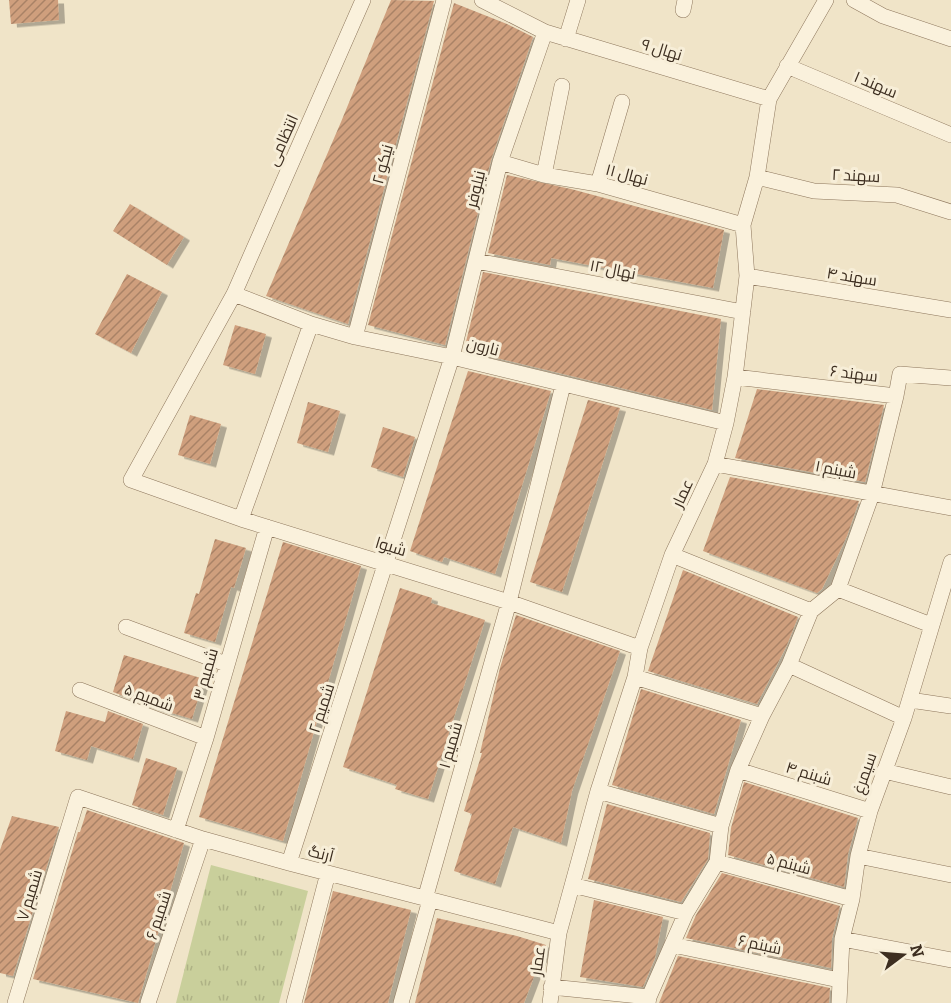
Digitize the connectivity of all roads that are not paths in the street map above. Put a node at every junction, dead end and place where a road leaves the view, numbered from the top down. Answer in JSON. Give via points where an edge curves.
{"nodes":[{"id":1,"x":363,"y":0,"type":"edge"},
{"id":2,"x":444,"y":0,"type":"edge"},
{"id":3,"x":482,"y":0,"type":"edge"},
{"id":4,"x":578,"y":0,"type":"edge"},
{"id":5,"x":826,"y":0,"type":"edge"},
{"id":6,"x":854,"y":0,"type":"edge"},
{"id":7,"x":545,"y":32,"type":"junction"},
{"id":8,"x":566,"y":39,"type":"junction"},
{"id":9,"x":951,"y":39,"type":"edge"},
{"id":10,"x":787,"y":66,"type":"junction"},
{"id":11,"x":562,"y":87,"type":"dead end"},
{"id":12,"x":769,"y":99,"type":"junction"},
{"id":13,"x":622,"y":102,"type":"dead end"},
{"id":14,"x":951,"y":135,"type":"edge"},
{"id":15,"x":500,"y":162,"type":"junction"},
{"id":16,"x":544,"y":175,"type":"junction"},
{"id":17,"x":757,"y":177,"type":"junction"},
{"id":18,"x":598,"y":184,"type":"junction"},
{"id":19,"x":951,"y":213,"type":"edge"},
{"id":20,"x":743,"y":225,"type":"junction"},
{"id":21,"x":476,"y":261,"type":"junction"},
{"id":22,"x":747,"y":276,"type":"junction"},
{"id":23,"x":234,"y":294,"type":"junction"},
{"id":24,"x":951,"y":310,"type":"edge"},
{"id":25,"x":743,"y":312,"type":"junction"},
{"id":26,"x":311,"y":324,"type":"junction"},
{"id":27,"x":355,"y":337,"type":"junction"},
{"id":28,"x":452,"y":357,"type":"junction"},
{"id":29,"x":735,"y":377,"type":"junction"},
{"id":30,"x":951,"y":378,"type":"edge"},
{"id":31,"x":563,"y":385,"type":"junction"},
{"id":32,"x":896,"y":396,"type":"junction"},
{"id":33,"x":726,"y":423,"type":"junction"},
{"id":34,"x":715,"y":464,"type":"junction"},
{"id":35,"x":131,"y":480,"type":"joint"},
{"id":36,"x":872,"y":494,"type":"junction"},
{"id":37,"x":951,"y":508,"type":"edge"},
{"id":38,"x":241,"y":519,"type":"junction"},
{"id":39,"x":267,"y":527,"type":"junction"},
{"id":40,"x":672,"y":555,"type":"junction"},
{"id":41,"x":387,"y":563,"type":"junction"},
{"id":42,"x":950,"y":572,"type":"edge"},
{"id":43,"x":838,"y":589,"type":"junction"},
{"id":44,"x":509,"y":602,"type":"junction"},
{"id":45,"x":811,"y":611,"type":"junction"},
{"id":46,"x":932,"y":625,"type":"junction"},
{"id":47,"x":126,"y":627,"type":"dead end"},
{"id":48,"x":640,"y":648,"type":"junction"},
{"id":49,"x":226,"y":664,"type":"junction"},
{"id":50,"x":789,"y":665,"type":"junction"},
{"id":51,"x":635,"y":677,"type":"junction"},
{"id":52,"x":80,"y":690,"type":"dead end"},
{"id":53,"x":910,"y":700,"type":"junction"},
{"id":54,"x":951,"y":706,"type":"edge"},
{"id":55,"x":762,"y":716,"type":"junction"},
{"id":56,"x":904,"y":718,"type":"junction"},
{"id":57,"x":206,"y":738,"type":"junction"},
{"id":58,"x":738,"y":770,"type":"junction"},
{"id":59,"x":884,"y":771,"type":"junction"},
{"id":60,"x":951,"y":787,"type":"edge"},
{"id":61,"x":598,"y":791,"type":"junction"},
{"id":62,"x":78,"y":797,"type":"joint"},
{"id":63,"x":870,"y":811,"type":"junction"},
{"id":64,"x":721,"y":826,"type":"junction"},
{"id":65,"x":176,"y":830,"type":"junction"},
{"id":66,"x":202,"y":839,"type":"junction"},
{"id":67,"x":858,"y":856,"type":"junction"},
{"id":68,"x":717,"y":862,"type":"junction"},
{"id":69,"x":289,"y":863,"type":"junction"},
{"id":70,"x":328,"y":873,"type":"junction"},
{"id":71,"x":951,"y":875,"type":"edge"},
{"id":72,"x":572,"y":885,"type":"junction"},
{"id":73,"x":428,"y":899,"type":"junction"},
{"id":74,"x":852,"y":899,"type":"junction"},
{"id":75,"x":686,"y":913,"type":"junction"},
{"id":76,"x":559,"y":933,"type":"junction"},
{"id":77,"x":842,"y":939,"type":"junction"},
{"id":78,"x":673,"y":945,"type":"junction"},
{"id":79,"x":951,"y":960,"type":"edge"},
{"id":80,"x":839,"y":980,"type":"junction"},
{"id":81,"x":551,"y":987,"type":"junction"},
{"id":82,"x":649,"y":1000,"type":"edge"},
{"id":83,"x":15,"y":1003,"type":"edge"},
{"id":84,"x":148,"y":1003,"type":"edge"},
{"id":85,"x":294,"y":1003,"type":"edge"},
{"id":86,"x":401,"y":1003,"type":"edge"},
{"id":87,"x":544,"y":1003,"type":"edge"},
{"id":88,"x":550,"y":1003,"type":"edge"},
{"id":89,"x":839,"y":1003,"type":"edge"}],
"edges":[{"from":1,"to":23,"type":"street","name":"انتظامی"},
{"from":2,"to":27,"type":"street","name":"نیکو ۲"},
{"from":3,"to":7,"type":"street","name":"نهال ۹"},
{"from":4,"to":8,"type":"street"},
{"from":5,"to":10,"type":"street","name":"عمار"},
{"from":6,"to":9,"type":"street","via":[[884,16]]},
{"from":7,"to":8,"type":"street","name":"نهال ۹"},
{"from":7,"to":15,"type":"street","name":"نیلوفر"},
{"from":8,"to":12,"type":"street","name":"نهال ۹"},
{"from":10,"to":12,"type":"street","name":"عمار"},
{"from":10,"to":14,"type":"street","name":"سهند ۱"},
{"from":11,"to":16,"type":"street"},
{"from":12,"to":17,"type":"street","name":"عمار"},
{"from":13,"to":18,"type":"street"},
{"from":15,"to":16,"type":"street","name":"نهال ۱۱"},
{"from":15,"to":21,"type":"street","name":"نیلوفر"},
{"from":16,"to":18,"type":"street","name":"نهال ۱۱"},
{"from":17,"to":19,"type":"street","name":"سهند ۲","via":[[814,190],[897,195]]},
{"from":17,"to":20,"type":"street","name":"عمار"},
{"from":18,"to":20,"type":"street","name":"نهال ۱۱"},
{"from":20,"to":22,"type":"street","name":"عمار"},
{"from":21,"to":25,"type":"street","name":"نهال ۱۲"},
{"from":21,"to":28,"type":"street","name":"نیلوفر"},
{"from":22,"to":24,"type":"street","name":"سهند ۴"},
{"from":22,"to":25,"type":"street","name":"عمار"},
{"from":23,"to":26,"type":"street","name":"نارون"},
{"from":23,"to":35,"type":"street","name":"انتظامی"},
{"from":25,"to":29,"type":"street","name":"عمار"},
{"from":26,"to":27,"type":"street","name":"نارون"},
{"from":26,"to":38,"type":"street"},
{"from":27,"to":28,"type":"street","name":"نارون"},
{"from":28,"to":31,"type":"street","name":"نارون"},
{"from":28,"to":41,"type":"street","name":"شمیم ۲"},
{"from":29,"to":32,"type":"street","name":"سهند ۶"},
{"from":29,"to":33,"type":"street","name":"عمار"},
{"from":30,"to":32,"type":"street","name":"سهند ۶","via":[[900,374]]},
{"from":31,"to":33,"type":"street","name":"نارون"},
{"from":31,"to":44,"type":"street","name":"شمیم ۱"},
{"from":32,"to":36,"type":"street"},
{"from":33,"to":34,"type":"street","name":"عمار"},
{"from":34,"to":36,"type":"street","name":"شبنم ۱"},
{"from":34,"to":40,"type":"street","name":"عمار"},
{"from":35,"to":38,"type":"street","name":"شیوا"},
{"from":36,"to":37,"type":"street","name":"شبنم ۱"},
{"from":36,"to":43,"type":"street"},
{"from":38,"to":39,"type":"street","name":"شیوا"},
{"from":39,"to":41,"type":"street","name":"شیوا"},
{"from":39,"to":49,"type":"street","name":"شمیم ۳"},
{"from":40,"to":45,"type":"street"},
{"from":40,"to":48,"type":"street","name":"عمار"},
{"from":41,"to":44,"type":"street","name":"شیوا"},
{"from":41,"to":69,"type":"street","name":"شمیم ۲"},
{"from":42,"to":46,"type":"street","name":"سیمرغ"},
{"from":43,"to":45,"type":"street"},
{"from":43,"to":46,"type":"street"},
{"from":44,"to":48,"type":"street","name":"شیوا"},
{"from":44,"to":73,"type":"street","name":"شمیم ۱"},
{"from":45,"to":50,"type":"street"},
{"from":46,"to":53,"type":"street","name":"سیمرغ"},
{"from":47,"to":49,"type":"street"},
{"from":48,"to":51,"type":"street","name":"عمار"},
{"from":49,"to":57,"type":"street","name":"شمیم ۳"},
{"from":50,"to":55,"type":"street"},
{"from":50,"to":56,"type":"street"},
{"from":51,"to":55,"type":"street"},
{"from":51,"to":61,"type":"street","name":"عمار"},
{"from":52,"to":57,"type":"street","name":"شمیم ۵"},
{"from":53,"to":54,"type":"street"},
{"from":53,"to":56,"type":"street","name":"سیمرغ"},
{"from":55,"to":58,"type":"street"},
{"from":56,"to":59,"type":"street","name":"سیمرغ"},
{"from":57,"to":65,"type":"street","name":"شمیم ۳"},
{"from":58,"to":63,"type":"street","name":"شبنم ۴"},
{"from":58,"to":64,"type":"street"},
{"from":59,"to":60,"type":"street"},
{"from":59,"to":63,"type":"street","name":"سیمرغ"},
{"from":61,"to":64,"type":"street"},
{"from":61,"to":72,"type":"street","name":"عمار"},
{"from":62,"to":65,"type":"street","name":"آرنگ"},
{"from":62,"to":83,"type":"street","name":"شمیم ۷"},
{"from":63,"to":67,"type":"street","name":"سیمرغ"},
{"from":64,"to":68,"type":"street"},
{"from":65,"to":66,"type":"street","name":"آرنگ"},
{"from":66,"to":69,"type":"street","name":"آرنگ"},
{"from":66,"to":84,"type":"street","name":"شمیم ۶"},
{"from":67,"to":71,"type":"street"},
{"from":67,"to":74,"type":"street","name":"سیمرغ"},
{"from":68,"to":74,"type":"street","name":"شبنم ۵"},
{"from":68,"to":75,"type":"street"},
{"from":69,"to":70,"type":"street","name":"آرنگ"},
{"from":70,"to":73,"type":"street","name":"آرنگ"},
{"from":70,"to":85,"type":"street"},
{"from":72,"to":75,"type":"street"},
{"from":72,"to":76,"type":"street","name":"عمار"},
{"from":73,"to":76,"type":"street","name":"آرنگ"},
{"from":73,"to":86,"type":"street","name":"شمیم ۱"},
{"from":74,"to":77,"type":"street","name":"سیمرغ"},
{"from":75,"to":78,"type":"street"},
{"from":76,"to":81,"type":"street","name":"عمار"},
{"from":77,"to":79,"type":"street"},
{"from":77,"to":80,"type":"street","name":"سیمرغ"},
{"from":78,"to":80,"type":"street","name":"شبنم ۶"},
{"from":78,"to":82,"type":"street"},
{"from":80,"to":89,"type":"street","name":"سیمرغ"},
{"from":81,"to":82,"type":"street"},
{"from":81,"to":87,"type":"street"},
{"from":81,"to":88,"type":"street","name":"عمار"}]}
